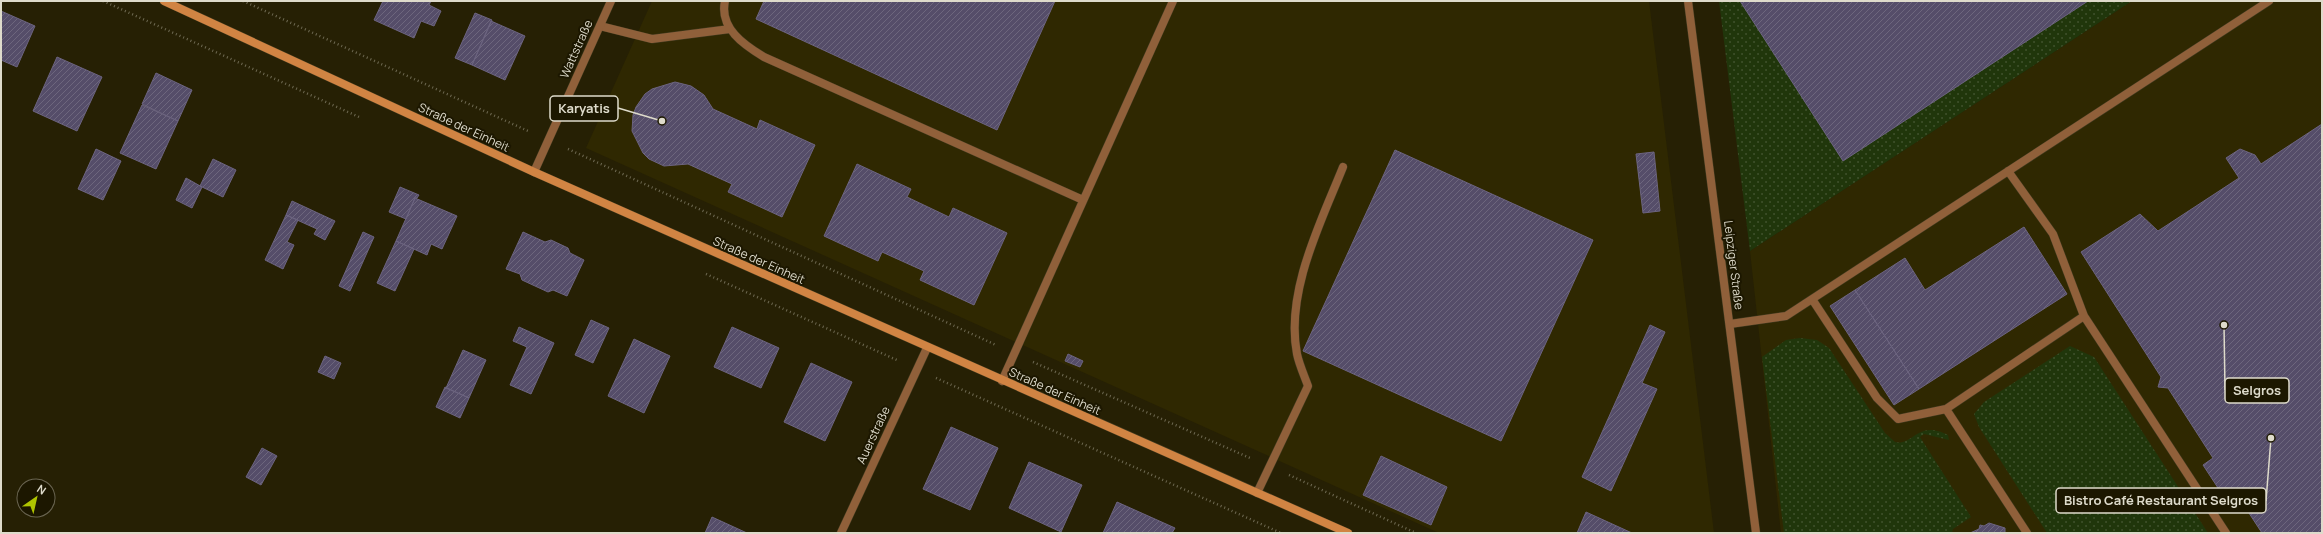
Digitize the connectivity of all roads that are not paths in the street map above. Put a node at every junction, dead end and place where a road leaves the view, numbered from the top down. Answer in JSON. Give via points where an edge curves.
{"nodes":[{"id":1,"x":164,"y":1,"type":"edge"},
{"id":2,"x":611,"y":1,"type":"edge"},
{"id":3,"x":725,"y":1,"type":"edge"},
{"id":4,"x":1173,"y":1,"type":"edge"},
{"id":5,"x":1688,"y":1,"type":"edge"},
{"id":6,"x":2269,"y":1,"type":"edge"},
{"id":7,"x":600,"y":26,"type":"junction"},
{"id":8,"x":730,"y":29,"type":"junction"},
{"id":9,"x":1344,"y":167,"type":"dead end"},
{"id":10,"x":2008,"y":171,"type":"junction"},
{"id":11,"x":534,"y":172,"type":"junction"},
{"id":12,"x":1083,"y":200,"type":"junction"},
{"id":13,"x":1812,"y":299,"type":"junction"},
{"id":14,"x":2084,"y":316,"type":"junction"},
{"id":15,"x":1730,"y":324,"type":"junction"},
{"id":16,"x":927,"y":348,"type":"junction"},
{"id":17,"x":1002,"y":381,"type":"junction"},
{"id":18,"x":1946,"y":409,"type":"junction"},
{"id":19,"x":1257,"y":493,"type":"junction"},
{"id":20,"x":841,"y":533,"type":"edge"},
{"id":21,"x":1348,"y":533,"type":"edge"},
{"id":22,"x":1756,"y":533,"type":"edge"},
{"id":23,"x":2027,"y":533,"type":"edge"},
{"id":24,"x":2226,"y":533,"type":"edge"}],
"edges":[{"from":1,"to":11,"type":"street","name":"Straße der Einheit"},
{"from":2,"to":7,"type":"street","name":"Wattstraße"},
{"from":3,"to":8,"type":"street","via":[[724,9]]},
{"from":4,"to":12,"type":"street"},
{"from":5,"to":15,"type":"street","name":"Leipziger Straße"},
{"from":6,"to":10,"type":"street"},
{"from":7,"to":8,"type":"street","via":[[652,39]]},
{"from":7,"to":11,"type":"street","name":"Wattstraße"},
{"from":8,"to":12,"type":"street","via":[[743,44],[764,57]]},
{"from":9,"to":19,"type":"street","via":[[1309,250],[1299,286],[1295,328],[1297,354],[1308,386]]},
{"from":10,"to":13,"type":"street"},
{"from":10,"to":14,"type":"street","via":[[2053,234]]},
{"from":11,"to":16,"type":"street","name":"Straße der Einheit"},
{"from":12,"to":17,"type":"street"},
{"from":13,"to":15,"type":"street","via":[[1786,316]]},
{"from":13,"to":18,"type":"street","via":[[1877,398],[1898,420]]},
{"from":14,"to":18,"type":"street"},
{"from":14,"to":24,"type":"street"},
{"from":15,"to":22,"type":"street","name":"Leipziger Straße"},
{"from":16,"to":17,"type":"street","name":"Straße der Einheit"},
{"from":16,"to":20,"type":"street","name":"Auerstraße"},
{"from":17,"to":19,"type":"street","name":"Straße der Einheit"},
{"from":18,"to":23,"type":"street"},
{"from":19,"to":21,"type":"street","name":"Straße der Einheit"}]}
